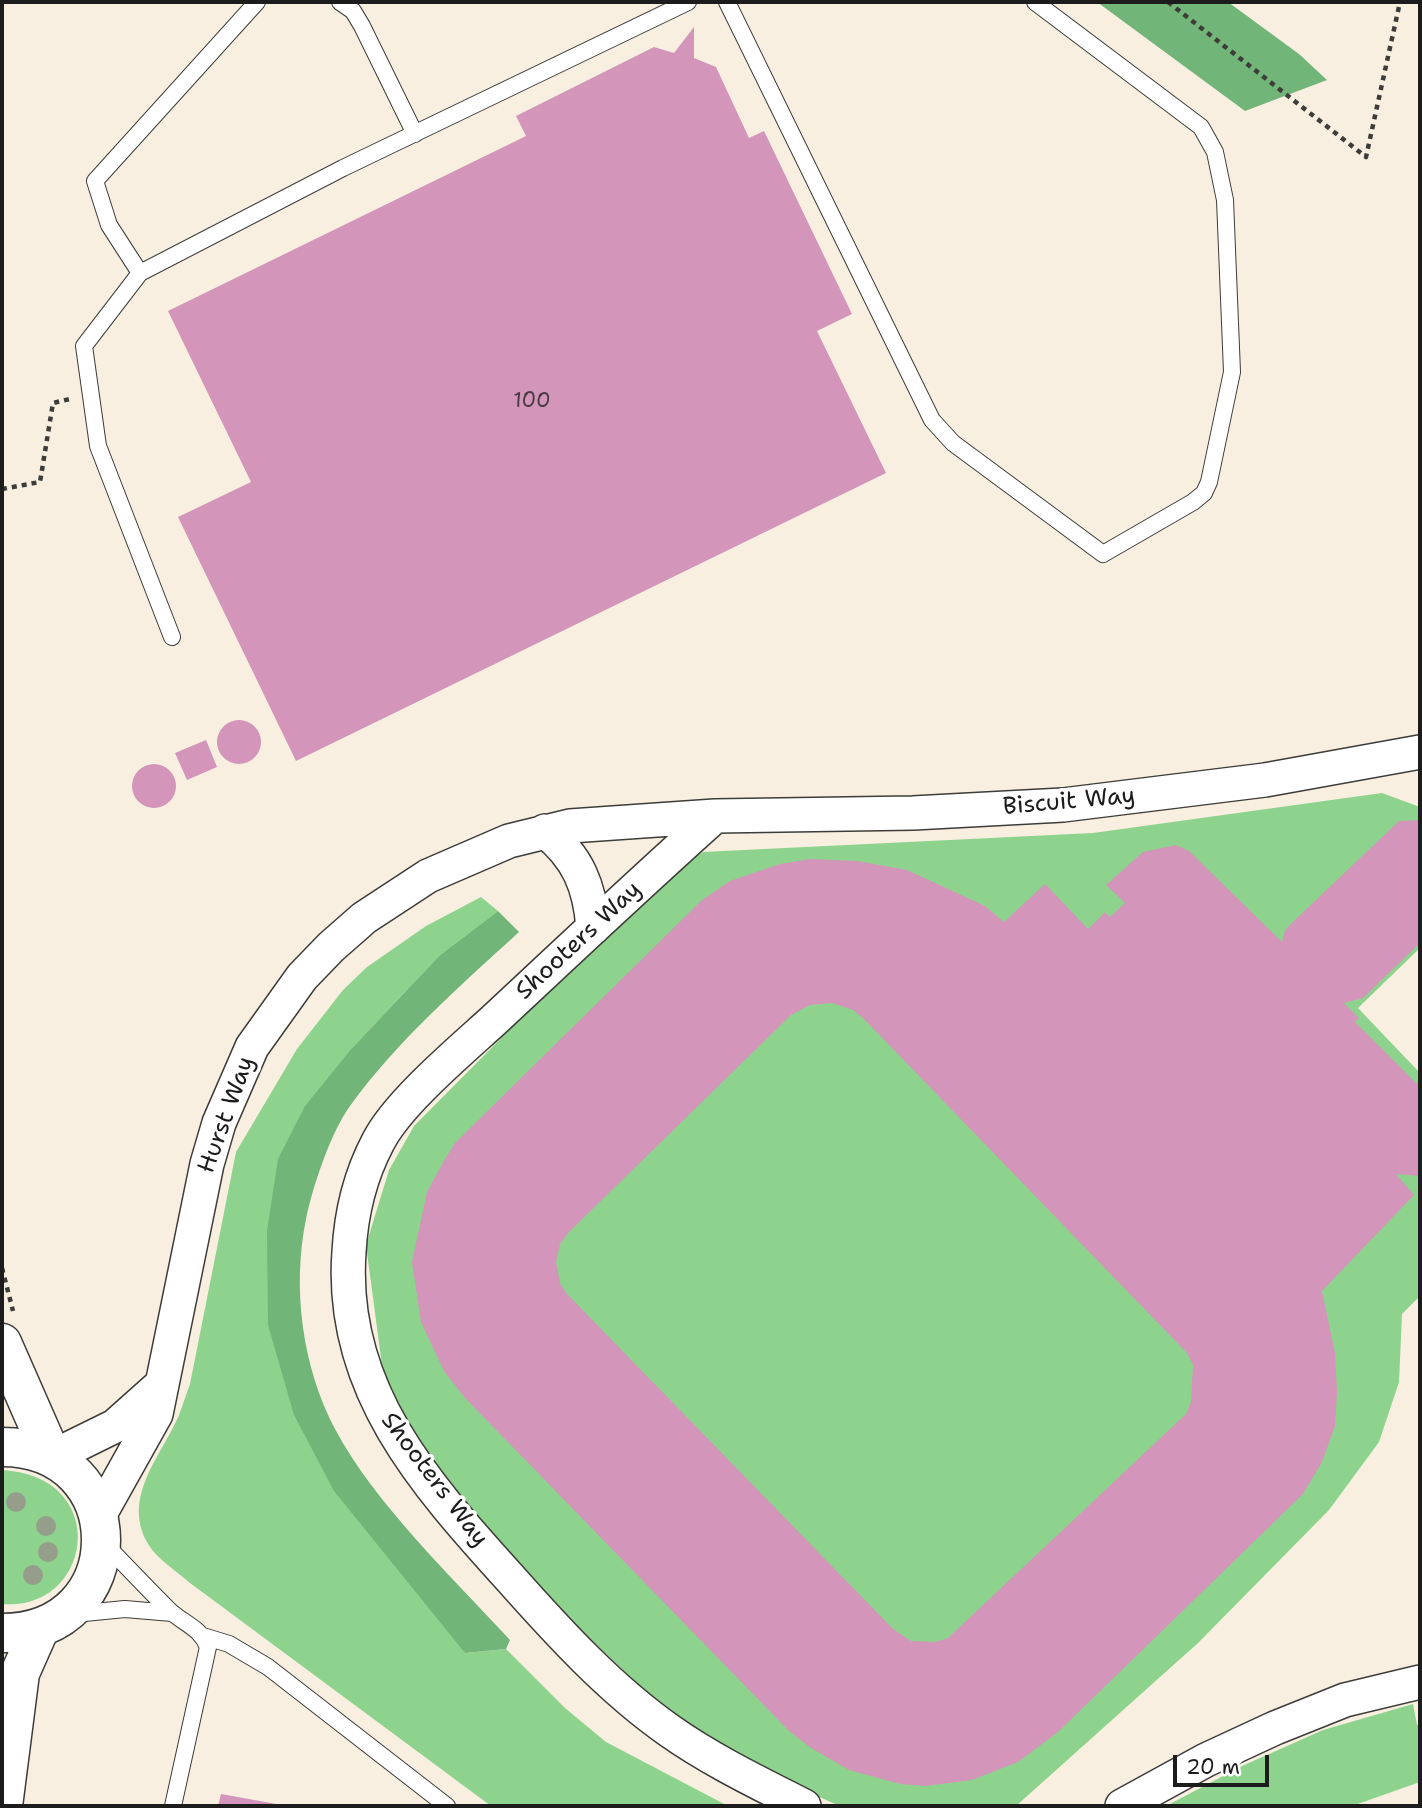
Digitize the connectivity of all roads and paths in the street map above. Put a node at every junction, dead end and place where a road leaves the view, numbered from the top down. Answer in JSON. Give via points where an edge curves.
{"nodes":[{"id":1,"x":257,"y":2,"type":"edge"},
{"id":2,"x":341,"y":2,"type":"edge"},
{"id":3,"x":688,"y":2,"type":"edge"},
{"id":4,"x":727,"y":2,"type":"edge"},
{"id":5,"x":1035,"y":2,"type":"edge"},
{"id":6,"x":1168,"y":2,"type":"edge"},
{"id":7,"x":1400,"y":2,"type":"edge"},
{"id":8,"x":415,"y":134,"type":"junction"},
{"id":9,"x":140,"y":273,"type":"junction"},
{"id":10,"x":91,"y":394,"type":"junction"},
{"id":11,"x":2,"y":489,"type":"edge"},
{"id":12,"x":172,"y":637,"type":"dead end"},
{"id":13,"x":1420,"y":752,"type":"edge"},
{"id":14,"x":715,"y":816,"type":"junction"},
{"id":15,"x":545,"y":831,"type":"junction"},
{"id":16,"x":593,"y":928,"type":"junction"},
{"id":17,"x":2,"y":1343,"type":"edge"},
{"id":18,"x":161,"y":1385,"type":"junction"},
{"id":19,"x":2,"y":1447,"type":"edge"},
{"id":20,"x":52,"y":1457,"type":"junction"},
{"id":21,"x":101,"y":1529,"type":"junction"},
{"id":22,"x":172,"y":1613,"type":"junction"},
{"id":23,"x":53,"y":1621,"type":"junction"},
{"id":24,"x":2,"y":1633,"type":"edge"},
{"id":25,"x":203,"y":1636,"type":"junction"},
{"id":26,"x":1420,"y":1682,"type":"edge"},
{"id":27,"x":3,"y":1806,"type":"edge"},
{"id":28,"x":173,"y":1806,"type":"edge"},
{"id":29,"x":447,"y":1806,"type":"edge"},
{"id":30,"x":804,"y":1806,"type":"edge"},
{"id":31,"x":1122,"y":1806,"type":"edge"}],
"edges":[{"from":1,"to":9,"type":"lane","via":[[94,181],[108,225]]},
{"from":2,"to":8,"type":"lane","via":[[362,26]]},
{"from":3,"to":8,"type":"lane"},
{"from":4,"to":5,"type":"lane","via":[[932,420],[953,443],[1103,554],[1193,502],[1209,482],[1232,372],[1225,200],[1215,152],[1201,127]]},
{"from":6,"to":7,"type":"path","via":[[1366,157]]},
{"from":8,"to":9,"type":"lane"},
{"from":9,"to":10,"type":"lane","via":[[84,346]]},
{"from":10,"to":11,"type":"path","via":[[53,403],[40,482]]},
{"from":10,"to":12,"type":"lane","via":[[98,446]]},
{"from":13,"to":14,"type":"street","name":"Biscuit Way","via":[[1265,779],[1063,805]]},
{"from":14,"to":15,"type":"street","name":"Hurst Way"},
{"from":14,"to":16,"type":"street","name":"Shooters Way"},
{"from":15,"to":16,"type":"street","via":[[578,865],[591,903]]},
{"from":15,"to":18,"type":"street","name":"Hurst Way","via":[[509,841],[395,895],[331,947],[275,1010],[251,1046],[219,1123],[194,1212],[177,1320]]},
{"from":16,"to":30,"type":"street","name":"Shooters Way","via":[[413,1098],[378,1141],[351,1216],[347,1290],[357,1349],[366,1380],[394,1433],[451,1511],[548,1620],[670,1731]]},
{"from":17,"to":20,"type":"street"},
{"from":18,"to":20,"type":"street","via":[[115,1426]]},
{"from":18,"to":21,"type":"street","name":"Hurst Way","via":[[156,1414]]},
{"from":19,"to":20,"type":"street"},
{"from":20,"to":21,"type":"street","via":[[82,1482]]},
{"from":21,"to":22,"type":"lane"},
{"from":21,"to":23,"type":"street","via":[[96,1574],[78,1603]]},
{"from":22,"to":23,"type":"lane","via":[[125,1609]]},
{"from":22,"to":25,"type":"lane"},
{"from":23,"to":24,"type":"street"},
{"from":23,"to":27,"type":"street","via":[[20,1673]]},
{"from":25,"to":28,"type":"lane","via":[[208,1647],[206,1661]]},
{"from":25,"to":29,"type":"lane","via":[[229,1644],[268,1667]]},
{"from":26,"to":31,"type":"street","via":[[1345,1700],[1275,1728]]}]}
